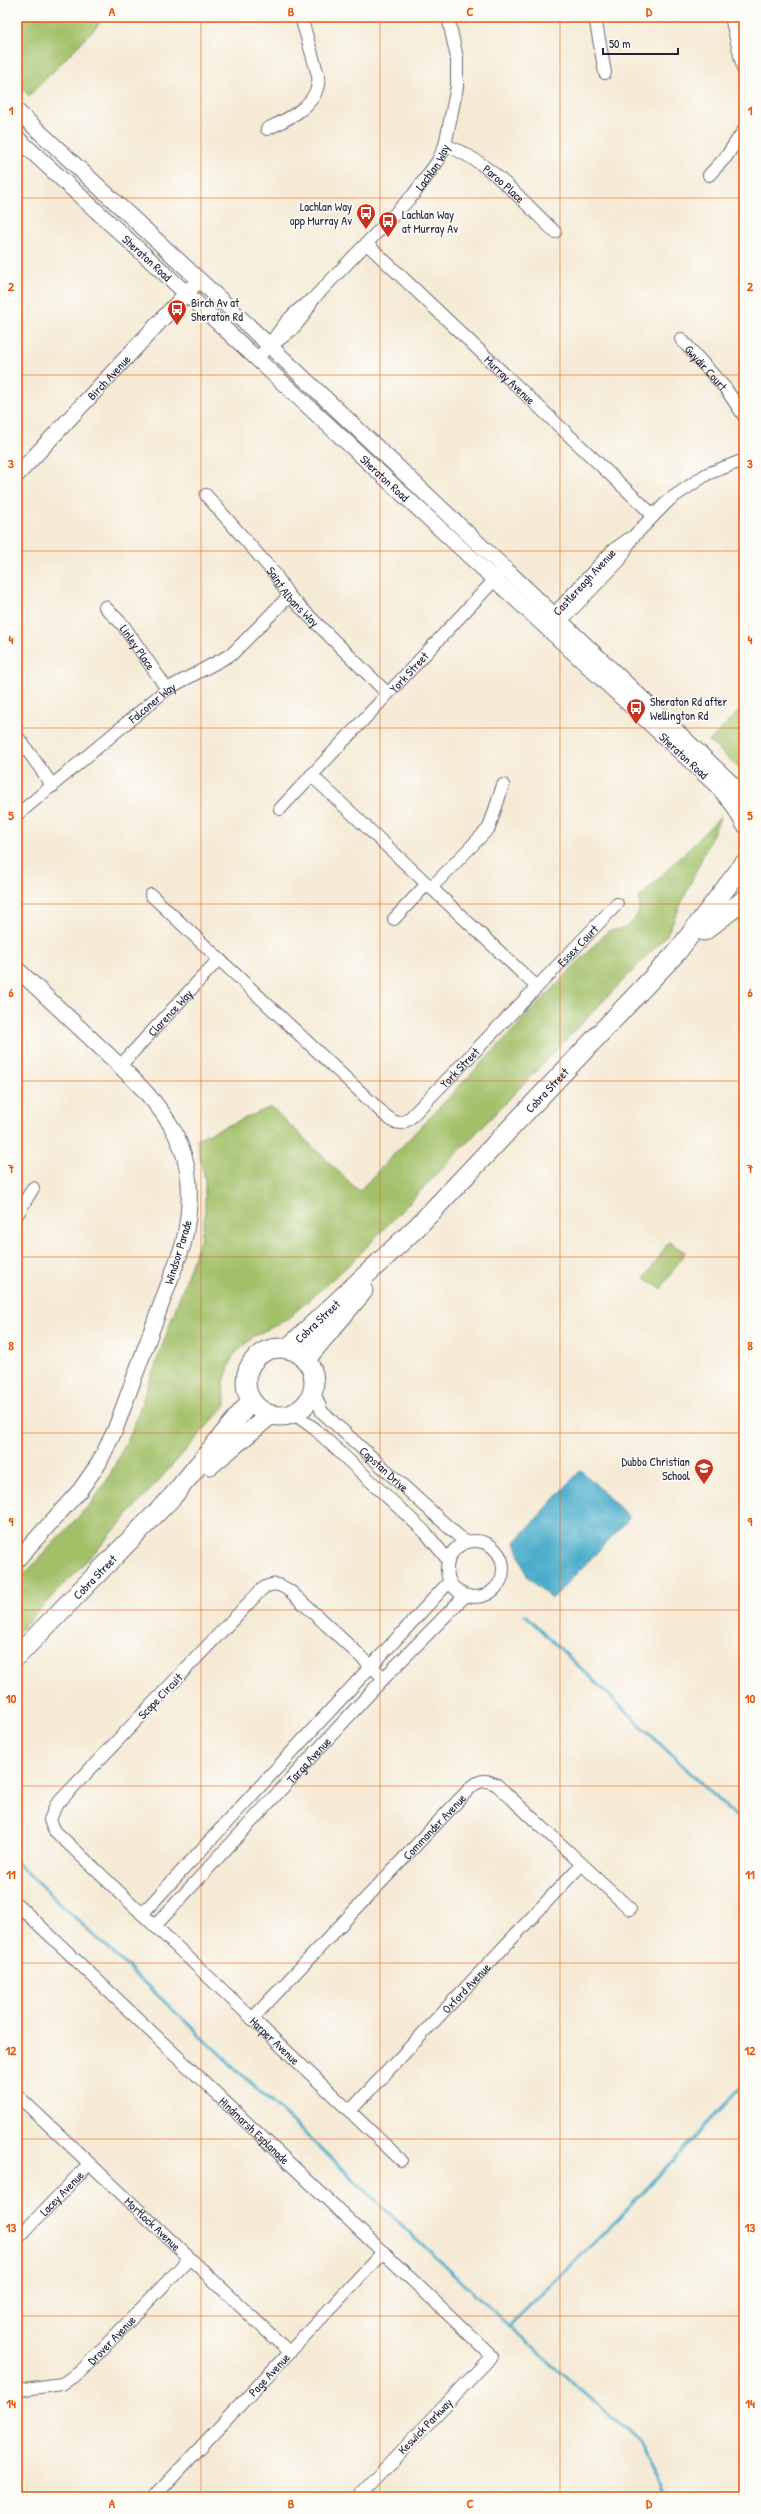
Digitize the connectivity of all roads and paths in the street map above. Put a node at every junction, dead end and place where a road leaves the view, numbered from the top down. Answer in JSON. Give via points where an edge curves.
{"nodes":[{"id":1,"x":300,"y":17,"type":"edge"},
{"id":2,"x":448,"y":17,"type":"edge"},
{"id":3,"x":595,"y":17,"type":"edge"},
{"id":4,"x":731,"y":17,"type":"edge"},
{"id":5,"x":744,"y":72,"type":"edge"},
{"id":6,"x":604,"y":73,"type":"dead end"},
{"id":7,"x":17,"y":111,"type":"edge"},
{"id":8,"x":267,"y":129,"type":"dead end"},
{"id":9,"x":744,"y":130,"type":"edge"},
{"id":10,"x":17,"y":138,"type":"edge"},
{"id":11,"x":445,"y":146,"type":"junction"},
{"id":12,"x":709,"y":175,"type":"dead end"},
{"id":13,"x":555,"y":232,"type":"dead end"},
{"id":14,"x":367,"y":244,"type":"junction"},
{"id":15,"x":199,"y":279,"type":"junction"},
{"id":16,"x":186,"y":293,"type":"junction"},
{"id":17,"x":680,"y":339,"type":"dead end"},
{"id":18,"x":270,"y":345,"type":"junction"},
{"id":19,"x":257,"y":359,"type":"junction"},
{"id":20,"x":744,"y":416,"type":"edge"},
{"id":21,"x":744,"y":460,"type":"edge"},
{"id":22,"x":17,"y":475,"type":"edge"},
{"id":23,"x":206,"y":495,"type":"dead end"},
{"id":24,"x":652,"y":515,"type":"junction"},
{"id":25,"x":499,"y":574,"type":"junction"},
{"id":26,"x":289,"y":596,"type":"junction"},
{"id":27,"x":105,"y":608,"type":"dead end"},
{"id":28,"x":553,"y":622,"type":"junction"},
{"id":29,"x":167,"y":689,"type":"junction"},
{"id":30,"x":387,"y":693,"type":"junction"},
{"id":31,"x":17,"y":736,"type":"edge"},
{"id":32,"x":311,"y":775,"type":"junction"},
{"id":33,"x":503,"y":785,"type":"dead end"},
{"id":34,"x":53,"y":786,"type":"junction"},
{"id":35,"x":744,"y":795,"type":"edge"},
{"id":36,"x":280,"y":809,"type":"dead end"},
{"id":37,"x":17,"y":815,"type":"edge"},
{"id":38,"x":744,"y":824,"type":"edge"},
{"id":39,"x":744,"y":864,"type":"edge"},
{"id":40,"x":429,"y":886,"type":"junction"},
{"id":41,"x":151,"y":895,"type":"dead end"},
{"id":42,"x":744,"y":900,"type":"edge"},
{"id":43,"x":617,"y":904,"type":"dead end"},
{"id":44,"x":394,"y":919,"type":"dead end"},
{"id":45,"x":677,"y":952,"type":"junction"},
{"id":46,"x":218,"y":960,"type":"junction"},
{"id":47,"x":19,"y":976,"type":"edge"},
{"id":48,"x":537,"y":987,"type":"junction"},
{"id":49,"x":120,"y":1066,"type":"junction"},
{"id":50,"x":33,"y":1188,"type":"dead end"},
{"id":51,"x":17,"y":1214,"type":"edge"},
{"id":52,"x":417,"y":1227,"type":"junction"},
{"id":53,"x":287,"y":1349,"type":"junction"},
{"id":54,"x":306,"y":1360,"type":"junction"},
{"id":55,"x":313,"y":1390,"type":"junction"},
{"id":56,"x":252,"y":1401,"type":"junction"},
{"id":57,"x":293,"y":1413,"type":"junction"},
{"id":58,"x":270,"y":1415,"type":"junction"},
{"id":59,"x":172,"y":1497,"type":"junction"},
{"id":60,"x":465,"y":1542,"type":"junction"},
{"id":61,"x":17,"y":1560,"type":"edge"},
{"id":62,"x":448,"y":1560,"type":"junction"},
{"id":63,"x":449,"y":1582,"type":"junction"},
{"id":64,"x":465,"y":1596,"type":"junction"},
{"id":65,"x":17,"y":1656,"type":"edge"},
{"id":66,"x":370,"y":1666,"type":"junction"},
{"id":67,"x":384,"y":1678,"type":"junction"},
{"id":68,"x":581,"y":1865,"type":"junction"},
{"id":69,"x":17,"y":1904,"type":"edge"},
{"id":70,"x":630,"y":1909,"type":"dead end"},
{"id":71,"x":149,"y":1920,"type":"junction"},
{"id":72,"x":252,"y":2019,"type":"junction"},
{"id":73,"x":17,"y":2095,"type":"edge"},
{"id":74,"x":350,"y":2112,"type":"junction"},
{"id":75,"x":401,"y":2160,"type":"dead end"},
{"id":76,"x":89,"y":2164,"type":"junction"},
{"id":77,"x":17,"y":2239,"type":"edge"},
{"id":78,"x":383,"y":2252,"type":"junction"},
{"id":79,"x":189,"y":2259,"type":"junction"},
{"id":80,"x":289,"y":2352,"type":"junction"},
{"id":81,"x":492,"y":2356,"type":"joint"},
{"id":82,"x":17,"y":2390,"type":"edge"},
{"id":83,"x":154,"y":2497,"type":"edge"},
{"id":84,"x":358,"y":2497,"type":"edge"}],
"edges":[{"from":1,"to":8,"type":"street","via":[[318,75],[317,92],[299,112]]},
{"from":2,"to":11,"type":"street","name":"Lachlan Way","via":[[457,58],[457,87]]},
{"from":3,"to":6,"type":"street"},
{"from":4,"to":5,"type":"street"},
{"from":7,"to":15,"type":"street","name":"Sheraton Road"},
{"from":9,"to":12,"type":"street","via":[[726,157]]},
{"from":10,"to":16,"type":"street","name":"Sheraton Road"},
{"from":11,"to":13,"type":"street","name":"Paroo Place","via":[[458,150],[484,165]]},
{"from":11,"to":14,"type":"street","name":"Lachlan Way","via":[[413,195]]},
{"from":14,"to":18,"type":"street","name":"Lachlan Way","via":[[312,300],[305,317],[288,334]]},
{"from":14,"to":24,"type":"street","name":"Murray Avenue"},
{"from":15,"to":16,"type":"street","name":"Birch Avenue"},
{"from":15,"to":18,"type":"street","name":"Sheraton Road"},
{"from":16,"to":19,"type":"street","name":"Sheraton Road"},
{"from":16,"to":22,"type":"street","name":"Birch Avenue"},
{"from":17,"to":20,"type":"street","name":"Gwydir Court","via":[[726,388]]},
{"from":18,"to":19,"type":"street","name":"Lachlan Way"},
{"from":18,"to":25,"type":"street","name":"Sheraton Road"},
{"from":19,"to":25,"type":"street","name":"Sheraton Road"},
{"from":21,"to":24,"type":"street","name":"Castlereagh Avenue","via":[[707,474],[686,487]]},
{"from":23,"to":26,"type":"street","name":"Saint Albans Way","via":[[219,513],[275,574]]},
{"from":24,"to":28,"type":"street","name":"Castlereagh Avenue","via":[[632,538],[612,551]]},
{"from":25,"to":28,"type":"street","name":"Sheraton Road"},
{"from":25,"to":30,"type":"street","name":"York Street"},
{"from":26,"to":29,"type":"street","name":"Falconer Way","via":[[232,654]]},
{"from":26,"to":30,"type":"street","name":"Saint Albans Way"},
{"from":27,"to":29,"type":"street","name":"Linley Place","via":[[123,625]]},
{"from":28,"to":35,"type":"street","name":"Sheraton Road"},
{"from":28,"to":38,"type":"street","name":"Sheraton Road","via":[[716,785],[733,804]]},
{"from":29,"to":34,"type":"street","name":"Falconer Way"},
{"from":30,"to":32,"type":"street","name":"York Street"},
{"from":31,"to":34,"type":"street"},
{"from":32,"to":36,"type":"street","name":"York Street"},
{"from":32,"to":40,"type":"street"},
{"from":33,"to":40,"type":"street","via":[[489,828]]},
{"from":34,"to":37,"type":"street","name":"Falconer Way"},
{"from":39,"to":45,"type":"highway","name":"Cobra Street"},
{"from":40,"to":44,"type":"street"},
{"from":40,"to":48,"type":"street"},
{"from":41,"to":46,"type":"street","name":"York Street"},
{"from":42,"to":45,"type":"highway","name":"Cobra Street"},
{"from":43,"to":48,"type":"street","name":"Essex Court"},
{"from":45,"to":52,"type":"highway","name":"Cobra Street"},
{"from":46,"to":48,"type":"street","name":"York Street","via":[[386,1116],[394,1122],[402,1123],[415,1113]]},
{"from":46,"to":49,"type":"street","name":"Clarence Way"},
{"from":47,"to":49,"type":"street","name":"Windsor Parade"},
{"from":49,"to":61,"type":"street","name":"Windsor Parade","via":[[149,1094],[178,1135],[186,1159],[191,1188],[183,1245],[115,1430],[99,1463],[80,1490]]},
{"from":50,"to":51,"type":"street"},
{"from":52,"to":53,"type":"highway","name":"Cobra Street"},
{"from":52,"to":54,"type":"highway","name":"Cobra Street"},
{"from":53,"to":54,"type":"highway"},
{"from":53,"to":56,"type":"highway","via":[[275,1348],[255,1359],[246,1379],[247,1391]]},
{"from":54,"to":55,"type":"highway","via":[[311,1369]]},
{"from":55,"to":57,"type":"highway","via":[[309,1400]]},
{"from":55,"to":60,"type":"street","name":"Capstan Drive","via":[[322,1412]]},
{"from":56,"to":58,"type":"highway","via":[[259,1410]]},
{"from":56,"to":59,"type":"highway","name":"Cobra Street"},
{"from":57,"to":58,"type":"highway","via":[[282,1416]]},
{"from":57,"to":62,"type":"street","name":"Capstan Drive","via":[[314,1429],[426,1533]]},
{"from":58,"to":59,"type":"highway","name":"Cobra Street"},
{"from":59,"to":65,"type":"highway","name":"Cobra Street"},
{"from":60,"to":62,"type":"street"},
{"from":60,"to":64,"type":"street","via":[[488,1543],[499,1554],[503,1569],[494,1590],[481,1597]]},
{"from":62,"to":63,"type":"street"},
{"from":63,"to":64,"type":"street"},
{"from":63,"to":66,"type":"street","name":"Targa Avenue"},
{"from":64,"to":67,"type":"street","name":"Targa Avenue"},
{"from":66,"to":67,"type":"street","name":"Scope Circuit"},
{"from":66,"to":71,"type":"street","name":"Targa Avenue"},
{"from":66,"to":71,"type":"street","name":"Scope Circuit","via":[[291,1592],[278,1584],[269,1584],[56,1805],[50,1820],[55,1831]]},
{"from":67,"to":71,"type":"street","name":"Targa Avenue"},
{"from":68,"to":70,"type":"street","name":"Commander Avenue"},
{"from":68,"to":72,"type":"street","name":"Commander Avenue","via":[[497,1785],[481,1781],[472,1786]]},
{"from":68,"to":74,"type":"street","name":"Oxford Avenue"},
{"from":69,"to":78,"type":"street","name":"Hindmarsh Esplanade"},
{"from":71,"to":72,"type":"street","name":"Harper Avenue"},
{"from":72,"to":74,"type":"street","name":"Harper Avenue"},
{"from":73,"to":76,"type":"street","name":"Mortlock Avenue"},
{"from":74,"to":75,"type":"street","name":"Harper Avenue"},
{"from":76,"to":77,"type":"street","name":"Lacey Avenue"},
{"from":76,"to":79,"type":"street","name":"Mortlock Avenue"},
{"from":78,"to":80,"type":"street","name":"Page Avenue"},
{"from":78,"to":81,"type":"street","name":"Hindmarsh Esplanade"},
{"from":79,"to":80,"type":"street","name":"Mortlock Avenue"},
{"from":79,"to":82,"type":"street","name":"Drover Avenue","via":[[80,2372],[62,2384]]},
{"from":80,"to":83,"type":"street","name":"Page Avenue"},
{"from":81,"to":84,"type":"street","name":"Keswick Parkway"}]}
